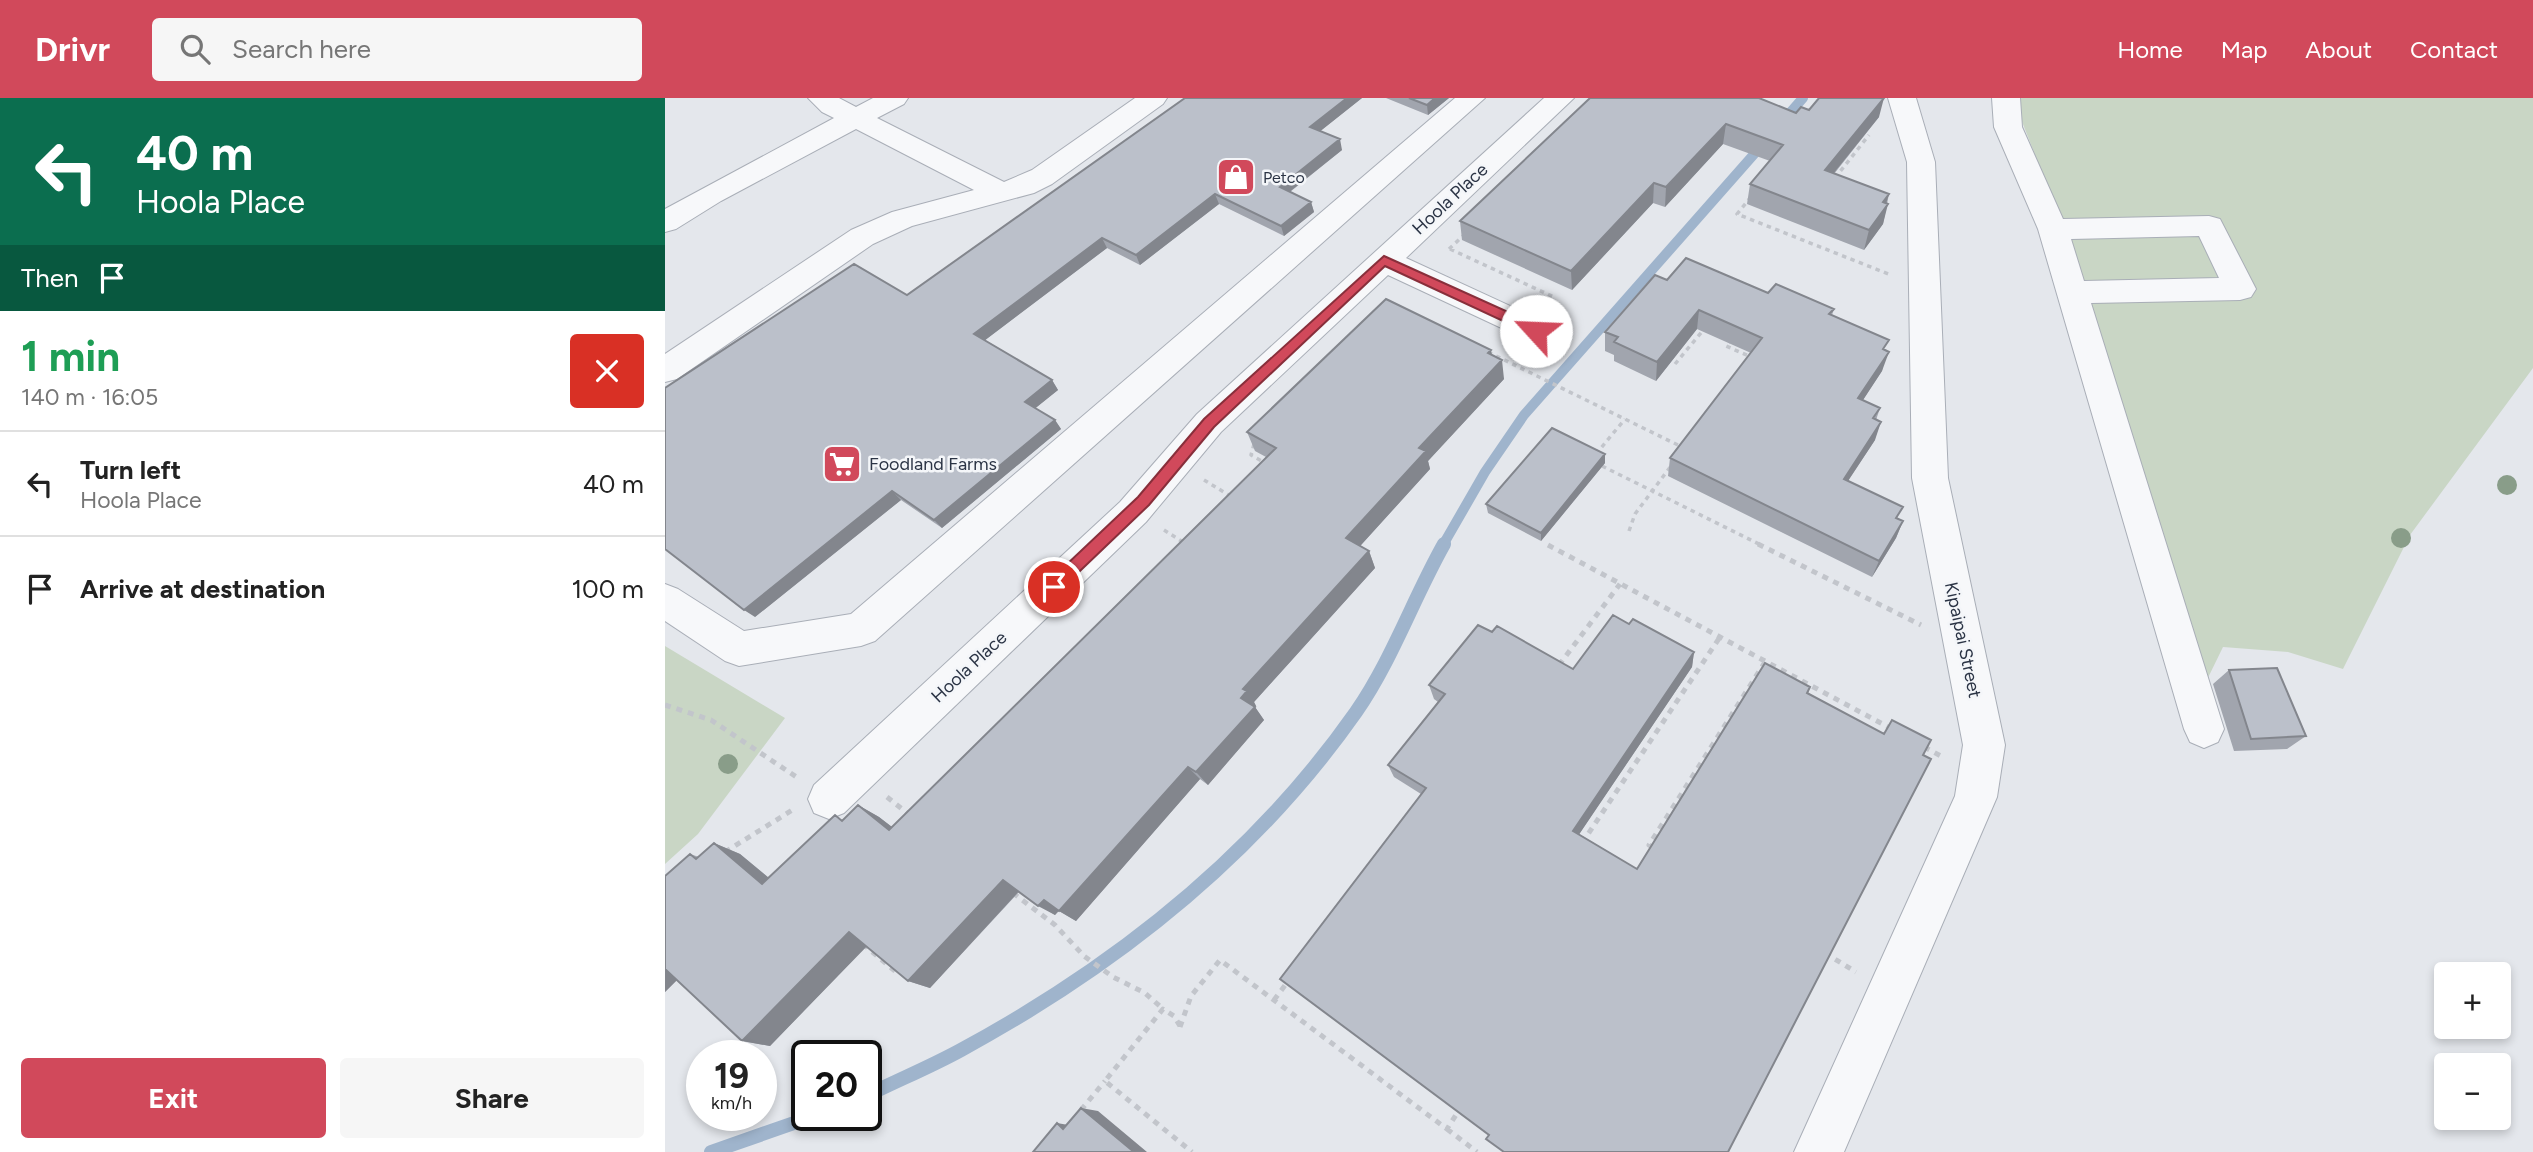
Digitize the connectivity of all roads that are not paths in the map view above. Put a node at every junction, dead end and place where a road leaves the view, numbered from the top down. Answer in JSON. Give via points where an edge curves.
{"nodes":[{"id":1,"x":822,"y":98,"type":"edge"},
{"id":2,"x":894,"y":98,"type":"edge"},
{"id":3,"x":1153,"y":98,"type":"edge"},
{"id":4,"x":1471,"y":98,"type":"edge"},
{"id":5,"x":1560,"y":98,"type":"edge"},
{"id":6,"x":1902,"y":98,"type":"edge"},
{"id":7,"x":2006,"y":98,"type":"edge"},
{"id":8,"x":856,"y":118,"type":"junction"},
{"id":9,"x":1003,"y":193,"type":"junction"},
{"id":10,"x":665,"y":222,"type":"edge"},
{"id":11,"x":2053,"y":229,"type":"junction"},
{"id":12,"x":1384,"y":260,"type":"junction"},
{"id":13,"x":2072,"y":292,"type":"junction"},
{"id":14,"x":1536,"y":331,"type":"dead end"},
{"id":15,"x":665,"y":370,"type":"edge"},
{"id":16,"x":665,"y":600,"type":"edge"},
{"id":17,"x":2204,"y":729,"type":"dead end"},
{"id":18,"x":822,"y":794,"type":"road end"},
{"id":19,"x":1819,"y":1152,"type":"edge"}],
"edges":[{"from":1,"to":8,"type":"street"},
{"from":2,"to":8,"type":"street"},
{"from":3,"to":9,"type":"street","via":[[1042,177]]},
{"from":4,"to":16,"type":"street","via":[[862,629],[739,649]]},
{"from":5,"to":12,"type":"street","name":"Hoola Place"},
{"from":6,"to":19,"type":"street","name":"Kipaipai Street","via":[[1921,162],[1930,478],[1984,745],[1976,797]]},
{"from":7,"to":11,"type":"street","via":[[2008,127]]},
{"from":8,"to":9,"type":"street"},
{"from":8,"to":10,"type":"street"},
{"from":9,"to":15,"type":"street","via":[[902,219],[862,237]]},
{"from":11,"to":13,"type":"street"},
{"from":11,"to":13,"type":"street","via":[[2210,226],[2240,289]]},
{"from":12,"to":14,"type":"street"},
{"from":12,"to":18,"type":"street","name":"Hoola Place","via":[[1209,423],[1133,512]]},
{"from":13,"to":17,"type":"street"}]}
